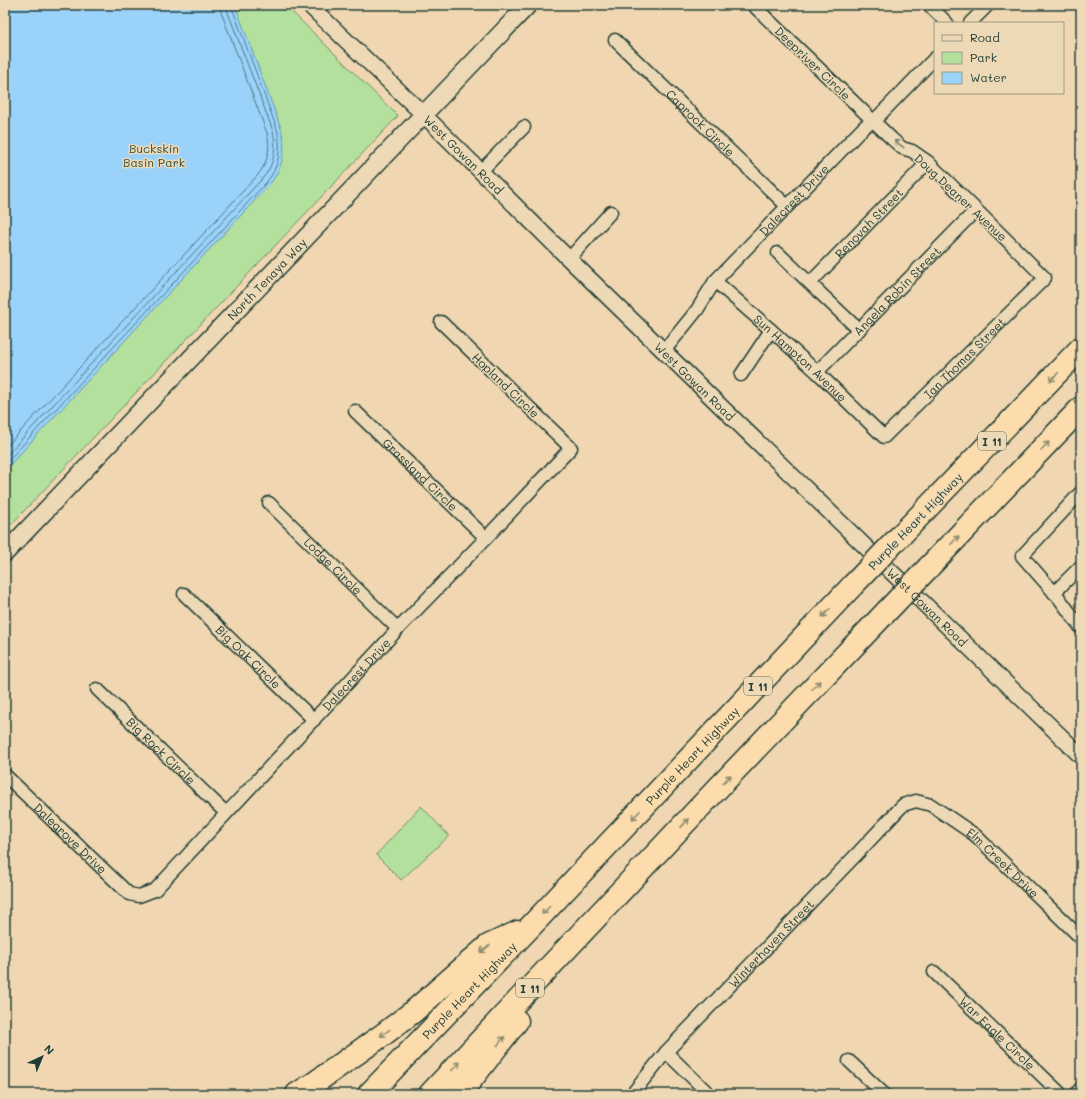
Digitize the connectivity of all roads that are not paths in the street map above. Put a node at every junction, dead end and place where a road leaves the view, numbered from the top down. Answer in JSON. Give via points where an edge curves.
{"nodes":[{"id":1,"x":309,"y":5,"type":"edge"},
{"id":2,"x":528,"y":5,"type":"edge"},
{"id":3,"x":754,"y":5,"type":"edge"},
{"id":4,"x":929,"y":5,"type":"edge"},
{"id":5,"x":988,"y":5,"type":"edge"},
{"id":6,"x":946,"y":22,"type":"edge"},
{"id":7,"x":971,"y":22,"type":"edge"},
{"id":8,"x":614,"y":40,"type":"dead end"},
{"id":9,"x":934,"y":59,"type":"edge"},
{"id":10,"x":423,"y":114,"type":"junction"},
{"id":11,"x":873,"y":122,"type":"junction"},
{"id":12,"x":524,"y":127,"type":"dead end"},
{"id":13,"x":928,"y":162,"type":"junction"},
{"id":14,"x":480,"y":172,"type":"junction"},
{"id":15,"x":787,"y":206,"type":"junction"},
{"id":16,"x":976,"y":210,"type":"junction"},
{"id":17,"x":611,"y":212,"type":"dead end"},
{"id":18,"x":778,"y":253,"type":"dead end"},
{"id":19,"x":569,"y":259,"type":"junction"},
{"id":20,"x":1045,"y":278,"type":"joint"},
{"id":21,"x":715,"y":281,"type":"junction"},
{"id":22,"x":810,"y":283,"type":"junction"},
{"id":23,"x":441,"y":322,"type":"dead end"},
{"id":24,"x":771,"y":330,"type":"junction"},
{"id":25,"x":859,"y":330,"type":"junction"},
{"id":26,"x":1081,"y":348,"type":"edge"},
{"id":27,"x":664,"y":352,"type":"junction"},
{"id":28,"x":817,"y":372,"type":"junction"},
{"id":29,"x":741,"y":375,"type":"dead end"},
{"id":30,"x":1081,"y":408,"type":"edge"},
{"id":31,"x":355,"y":411,"type":"dead end"},
{"id":32,"x":884,"y":437,"type":"joint"},
{"id":33,"x":571,"y":448,"type":"joint"},
{"id":34,"x":1081,"y":492,"type":"edge"},
{"id":35,"x":269,"y":503,"type":"dead end"},
{"id":36,"x":486,"y":538,"type":"junction"},
{"id":37,"x":5,"y":553,"type":"edge"},
{"id":38,"x":1081,"y":566,"type":"edge"},
{"id":39,"x":1054,"y":593,"type":"junction"},
{"id":40,"x":184,"y":594,"type":"dead end"},
{"id":41,"x":398,"y":628,"type":"junction"},
{"id":42,"x":1081,"y":628,"type":"edge"},
{"id":43,"x":96,"y":689,"type":"dead end"},
{"id":44,"x":314,"y":720,"type":"junction"},
{"id":45,"x":1081,"y":756,"type":"edge"},
{"id":46,"x":5,"y":775,"type":"edge"},
{"id":47,"x":916,"y":801,"type":"joint"},
{"id":48,"x":226,"y":813,"type":"junction"},
{"id":49,"x":629,"y":882,"type":"junction"},
{"id":50,"x":139,"y":896,"type":"joint"},
{"id":51,"x":532,"y":925,"type":"junction"},
{"id":52,"x":1081,"y":938,"type":"edge"},
{"id":53,"x":934,"y":972,"type":"dead end"},
{"id":54,"x":666,"y":1052,"type":"junction"},
{"id":55,"x":849,"y":1061,"type":"dead end"},
{"id":56,"x":1081,"y":1088,"type":"edge"},
{"id":57,"x":297,"y":1094,"type":"edge"},
{"id":58,"x":369,"y":1094,"type":"edge"},
{"id":59,"x":430,"y":1094,"type":"edge"},
{"id":60,"x":460,"y":1094,"type":"edge"},
{"id":61,"x":632,"y":1094,"type":"edge"},
{"id":62,"x":709,"y":1094,"type":"edge"},
{"id":63,"x":884,"y":1094,"type":"edge"},
{"id":64,"x":1061,"y":1094,"type":"edge"},
{"id":65,"x":1076,"y":1094,"type":"edge"}],
"edges":[{"from":1,"to":10,"type":"street","name":"West Gowan Road"},
{"from":2,"to":10,"type":"main road","name":"North Tenaya Way"},
{"from":3,"to":11,"type":"street","name":"Deepriver Circle"},
{"from":4,"to":6,"type":"street"},
{"from":5,"to":7,"type":"street"},
{"from":8,"to":15,"type":"street","name":"Caprock Circle"},
{"from":9,"to":11,"type":"street","name":"Dalecrest Drive"},
{"from":10,"to":14,"type":"street","name":"West Gowan Road"},
{"from":10,"to":37,"type":"main road","name":"North Tenaya Way"},
{"from":13,"to":11,"type":"street","name":"Doug Deaner Avenue","one_way":true,"via":[[912,151],[902,148]]},
{"from":11,"to":15,"type":"street","name":"Dalecrest Drive","via":[[865,126]]},
{"from":12,"to":14,"type":"street"},
{"from":13,"to":16,"type":"street","name":"Doug Deaner Avenue"},
{"from":13,"to":22,"type":"street","name":"Renovah Street"},
{"from":14,"to":19,"type":"street","name":"West Gowan Road"},
{"from":15,"to":21,"type":"street","name":"Dalecrest Drive"},
{"from":16,"to":20,"type":"street","name":"Doug Deaner Avenue"},
{"from":16,"to":25,"type":"street","name":"Angela Robin Street"},
{"from":17,"to":19,"type":"street"},
{"from":18,"to":22,"type":"street"},
{"from":19,"to":27,"type":"street","name":"West Gowan Road"},
{"from":20,"to":32,"type":"street","name":"Ian Thomas Street"},
{"from":21,"to":24,"type":"street","name":"Sun Hampton Avenue"},
{"from":21,"to":27,"type":"street","name":"Dalecrest Drive","via":[[697,310]]},
{"from":22,"to":25,"type":"street"},
{"from":23,"to":33,"type":"street","name":"Hopland Circle"},
{"from":24,"to":28,"type":"street","name":"Sun Hampton Avenue"},
{"from":24,"to":29,"type":"street"},
{"from":25,"to":28,"type":"street","name":"Angela Robin Street"},
{"from":26,"to":51,"type":"highway","name":"Purple Heart Highway","number":"I 11","one_way":true,"bridge":true},
{"from":27,"to":45,"type":"street","name":"West Gowan Road"},
{"from":28,"to":32,"type":"street","name":"Sun Hampton Avenue"},
{"from":49,"to":30,"type":"highway","number":"I 11","one_way":true,"bridge":true},
{"from":31,"to":36,"type":"street","name":"Grassland Circle"},
{"from":33,"to":36,"type":"street","name":"Dalecrest Drive"},
{"from":34,"to":39,"type":"street","via":[[1022,556]]},
{"from":35,"to":41,"type":"street","name":"Lodge Circle"},
{"from":36,"to":41,"type":"street","name":"Dalecrest Drive"},
{"from":38,"to":39,"type":"street"},
{"from":39,"to":42,"type":"street"},
{"from":40,"to":44,"type":"street","name":"Big Oak Circle"},
{"from":41,"to":44,"type":"street","name":"Dalecrest Drive"},
{"from":43,"to":48,"type":"street","name":"Big Rock Circle"},
{"from":44,"to":48,"type":"street","name":"Dalecrest Drive"},
{"from":46,"to":50,"type":"street","name":"Dalegrove Drive","via":[[129,894]]},
{"from":47,"to":52,"type":"street","name":"Elm Creek Drive","via":[[931,805],[975,835]]},
{"from":47,"to":54,"type":"street","name":"Winterhaven Street","via":[[903,805]]},
{"from":48,"to":50,"type":"street","name":"Dalecrest Drive","via":[[155,890]]},
{"from":59,"to":49,"type":"highway","number":"I 11","one_way":true},
{"from":60,"to":49,"type":"highway","one_way":true},
{"from":51,"to":57,"type":"highway","one_way":true,"via":[[488,946],[414,1011]]},
{"from":51,"to":58,"type":"highway","name":"Purple Heart Highway","number":"I 11"},
{"from":53,"to":64,"type":"street","name":"War Eagle Circle"},
{"from":54,"to":61,"type":"street","name":"Winterhaven Street"},
{"from":54,"to":62,"type":"street"},
{"from":55,"to":63,"type":"street"},
{"from":56,"to":65,"type":"street"}]}
